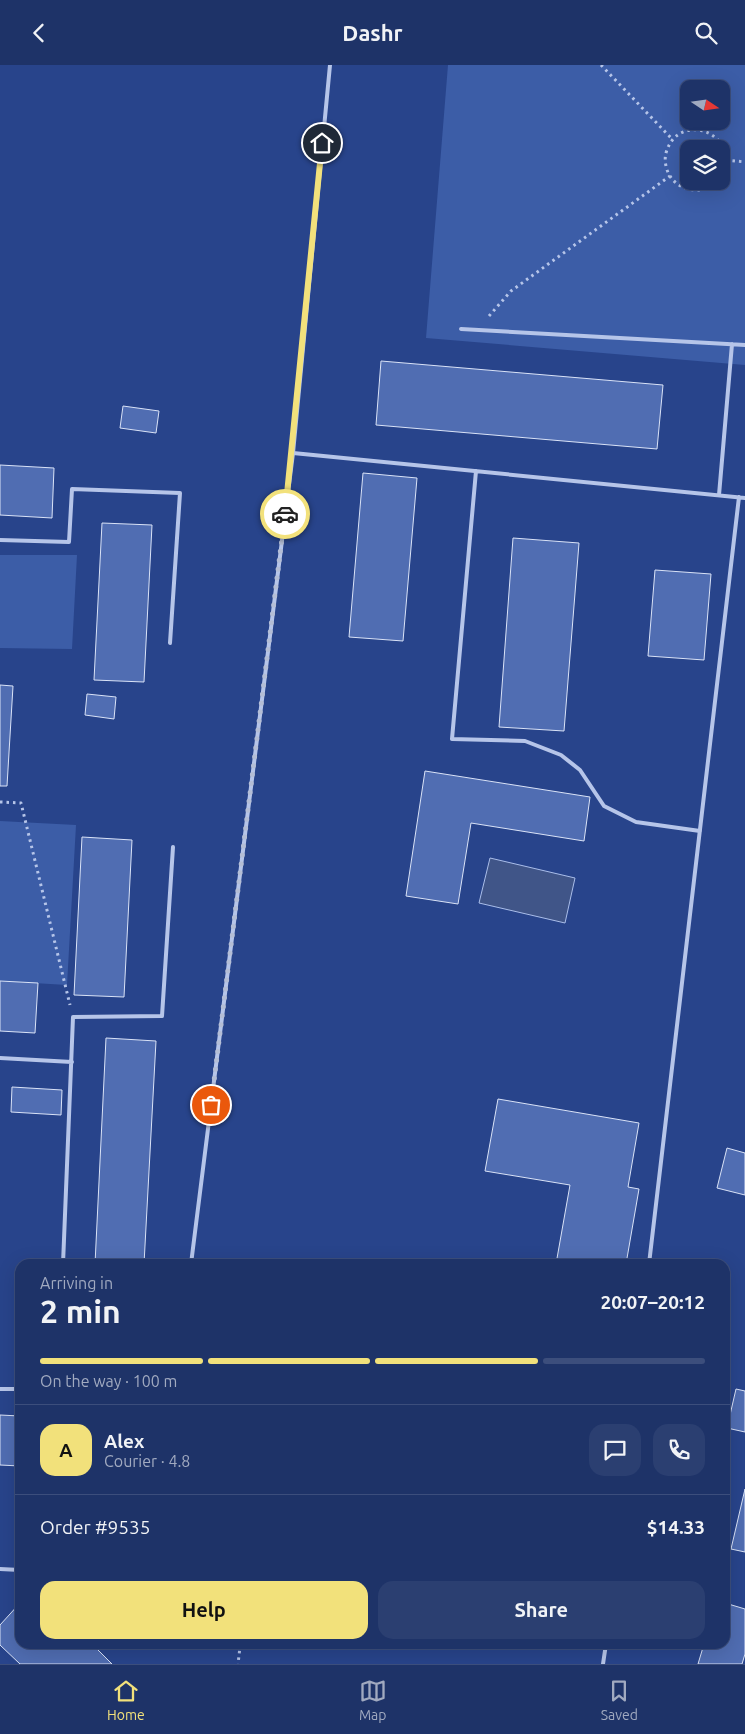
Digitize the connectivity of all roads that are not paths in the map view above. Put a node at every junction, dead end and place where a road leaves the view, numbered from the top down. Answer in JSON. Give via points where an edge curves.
{"nodes":[{"id":1,"x":330,"y":65,"type":"edge"},
{"id":2,"x":461,"y":329,"type":"dead end"},
{"id":3,"x":732,"y":344,"type":"junction"},
{"id":4,"x":745,"y":345,"type":"edge"},
{"id":5,"x":293,"y":453,"type":"junction"},
{"id":6,"x":476,"y":471,"type":"junction"},
{"id":7,"x":719,"y":495,"type":"junction"},
{"id":8,"x":739,"y":497,"type":"junction"},
{"id":9,"x":745,"y":498,"type":"edge"},
{"id":10,"x":0,"y":540,"type":"edge"},
{"id":11,"x":170,"y":643,"type":"dead end"},
{"id":12,"x":700,"y":831,"type":"junction"},
{"id":13,"x":173,"y":847,"type":"dead end"},
{"id":14,"x":0,"y":1058,"type":"edge"},
{"id":15,"x":72,"y":1062,"type":"junction"},
{"id":16,"x":63,"y":1259,"type":"edge"},
{"id":17,"x":192,"y":1259,"type":"edge"},
{"id":18,"x":650,"y":1259,"type":"edge"},
{"id":19,"x":0,"y":1389,"type":"edge"},
{"id":20,"x":15,"y":1389,"type":"edge"},
{"id":21,"x":0,"y":1569,"type":"edge"},
{"id":22,"x":15,"y":1570,"type":"edge"},
{"id":23,"x":606,"y":1649,"type":"edge"},
{"id":24,"x":604,"y":1664,"type":"edge"}],
"edges":[{"from":1,"to":5,"type":"lane"},
{"from":2,"to":3,"type":"lane"},
{"from":3,"to":4,"type":"lane"},
{"from":3,"to":7,"type":"lane"},
{"from":5,"to":6,"type":"lane"},
{"from":5,"to":17,"type":"lane"},
{"from":6,"to":7,"type":"lane"},
{"from":6,"to":12,"type":"lane","via":[[452,739],[526,741],[561,755],[580,770],[604,806],[636,822]]},
{"from":7,"to":8,"type":"lane"},
{"from":8,"to":9,"type":"lane"},
{"from":8,"to":12,"type":"lane"},
{"from":10,"to":11,"type":"lane","via":[[69,542],[72,489],[180,493]]},
{"from":12,"to":18,"type":"lane"},
{"from":13,"to":15,"type":"lane","via":[[162,1016],[73,1017]]},
{"from":14,"to":15,"type":"lane"},
{"from":15,"to":16,"type":"lane"},
{"from":19,"to":20,"type":"lane"},
{"from":21,"to":22,"type":"lane"},
{"from":23,"to":24,"type":"lane"}]}
